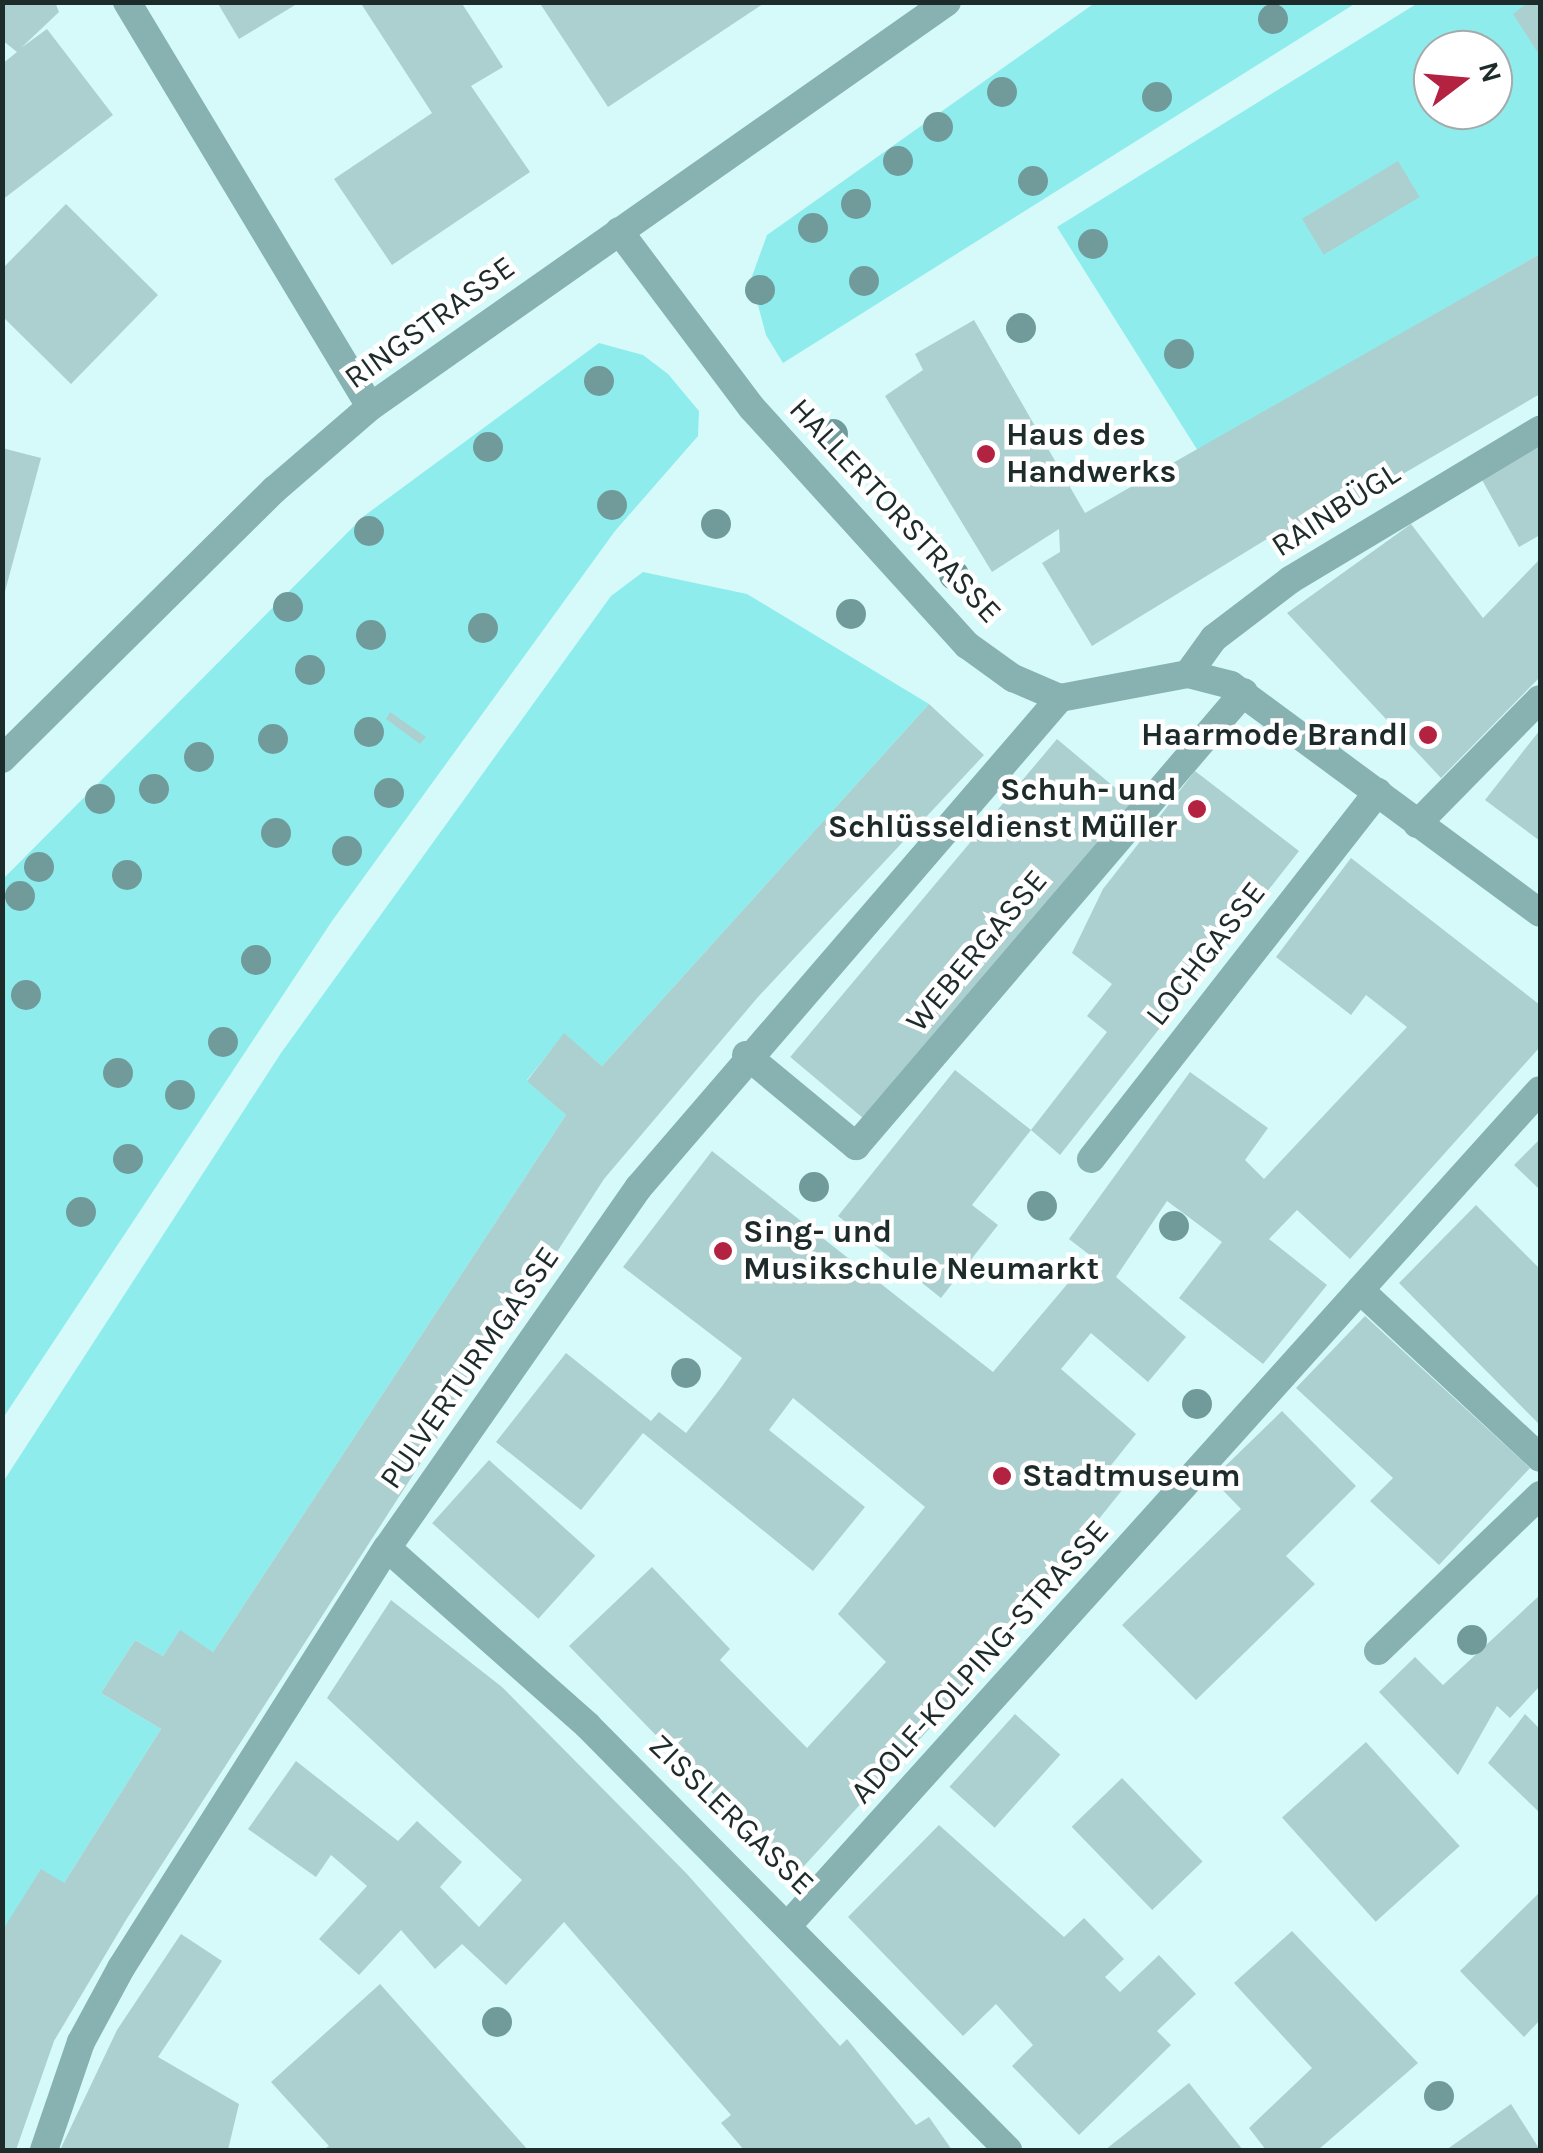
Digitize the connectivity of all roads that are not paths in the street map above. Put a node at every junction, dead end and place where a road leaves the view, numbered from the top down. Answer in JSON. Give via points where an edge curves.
{"nodes":[{"id":1,"x":127,"y":2,"type":"edge"},
{"id":2,"x":947,"y":2,"type":"edge"},
{"id":3,"x":619,"y":231,"type":"junction"},
{"id":4,"x":370,"y":407,"type":"junction"},
{"id":5,"x":1540,"y":430,"type":"edge"},
{"id":6,"x":1188,"y":674,"type":"junction"},
{"id":7,"x":1244,"y":692,"type":"junction"},
{"id":8,"x":1060,"y":698,"type":"junction"},
{"id":9,"x":1540,"y":699,"type":"edge"},
{"id":10,"x":2,"y":759,"type":"edge"},
{"id":11,"x":1378,"y":792,"type":"junction"},
{"id":12,"x":1418,"y":824,"type":"junction"},
{"id":13,"x":1540,"y":914,"type":"edge"},
{"id":14,"x":746,"y":1055,"type":"junction"},
{"id":15,"x":1540,"y":1090,"type":"edge"},
{"id":16,"x":1090,"y":1159,"type":"dead end"},
{"id":17,"x":1360,"y":1290,"type":"junction"},
{"id":18,"x":1540,"y":1458,"type":"edge"},
{"id":19,"x":1540,"y":1495,"type":"edge"},
{"id":20,"x":387,"y":1548,"type":"junction"},
{"id":21,"x":1378,"y":1651,"type":"dead end"},
{"id":22,"x":791,"y":1922,"type":"junction"},
{"id":23,"x":44,"y":2150,"type":"edge"},
{"id":24,"x":1008,"y":2150,"type":"edge"}],
"edges":[{"from":1,"to":4,"type":"street"},
{"from":2,"to":3,"type":"street","name":"RINGSTRASSE"},
{"from":3,"to":4,"type":"street","name":"RINGSTRASSE"},
{"from":3,"to":8,"type":"street","name":"HALLERTORSTRASSE","via":[[752,408],[886,562],[967,644],[1013,678]]},
{"from":4,"to":10,"type":"street","name":"RINGSTRASSE","via":[[246,518]]},
{"from":5,"to":6,"type":"street","name":"RAINBÜGL","via":[[1290,580],[1214,638]]},
{"from":6,"to":7,"type":"street"},
{"from":6,"to":8,"type":"street"},
{"from":7,"to":11,"type":"street"},
{"from":7,"to":14,"type":"street","name":"WEBERGASSE","via":[[856,1146]]},
{"from":8,"to":14,"type":"street","name":"PULVERTURMGASSE"},
{"from":9,"to":12,"type":"street"},
{"from":11,"to":12,"type":"street"},
{"from":11,"to":16,"type":"street","name":"LOCHGASSE"},
{"from":12,"to":13,"type":"street"},
{"from":14,"to":20,"type":"street","name":"PULVERTURMGASSE","via":[[640,1188]]},
{"from":15,"to":17,"type":"street","name":"ADOLF-KOLPING-STRASSE"},
{"from":17,"to":18,"type":"street"},
{"from":17,"to":22,"type":"street","name":"ADOLF-KOLPING-STRASSE"},
{"from":19,"to":21,"type":"street"},
{"from":20,"to":22,"type":"street","name":"ZISSLERGASSE","via":[[474,1619]]},
{"from":20,"to":23,"type":"street","name":"PULVERTURMGASSE","via":[[120,1968],[81,2042]]},
{"from":22,"to":24,"type":"street","name":"ZISSLERGASSE"}]}
